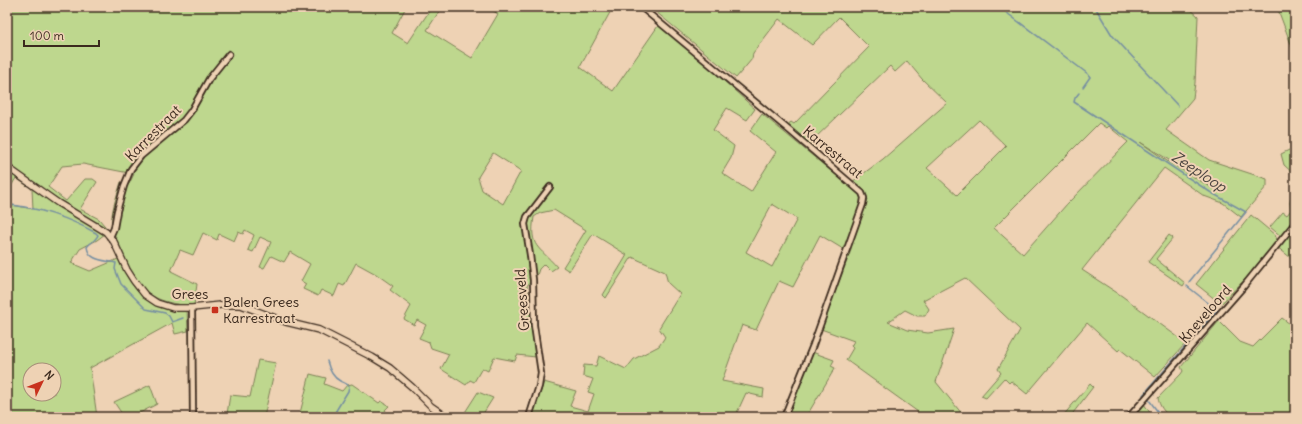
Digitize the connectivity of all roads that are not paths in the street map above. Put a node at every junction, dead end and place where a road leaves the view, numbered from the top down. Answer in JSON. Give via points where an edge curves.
{"nodes":[{"id":1,"x":641,"y":7,"type":"edge"},
{"id":2,"x":229,"y":54,"type":"dead end"},
{"id":3,"x":7,"y":168,"type":"edge"},
{"id":4,"x":550,"y":187,"type":"dead end"},
{"id":5,"x":1295,"y":223,"type":"edge"},
{"id":6,"x":110,"y":237,"type":"junction"},
{"id":7,"x":192,"y":308,"type":"junction"},
{"id":8,"x":193,"y":417,"type":"edge"},
{"id":9,"x":446,"y":417,"type":"edge"},
{"id":10,"x":529,"y":417,"type":"edge"},
{"id":11,"x":784,"y":417,"type":"edge"},
{"id":12,"x":1129,"y":417,"type":"edge"}],
"edges":[{"from":1,"to":11,"type":"street","name":"Karrestraat","via":[[796,135],[862,193],[864,198],[813,345]]},
{"from":2,"to":6,"type":"street","name":"Karrestraat","via":[[208,79],[184,120],[142,156],[131,169]]},
{"from":3,"to":6,"type":"street","name":"Grees"},
{"from":4,"to":10,"type":"street","name":"Greesveld","via":[[524,224],[533,280],[534,325],[541,373]]},
{"from":5,"to":12,"type":"street","name":"Kneveloord","via":[[1244,286]]},
{"from":6,"to":7,"type":"street","name":"Grees","via":[[127,270],[145,294],[166,306]]},
{"from":7,"to":8,"type":"street"},
{"from":7,"to":9,"type":"street","name":"Grees","via":[[241,306],[286,322],[319,330],[390,368]]}]}
